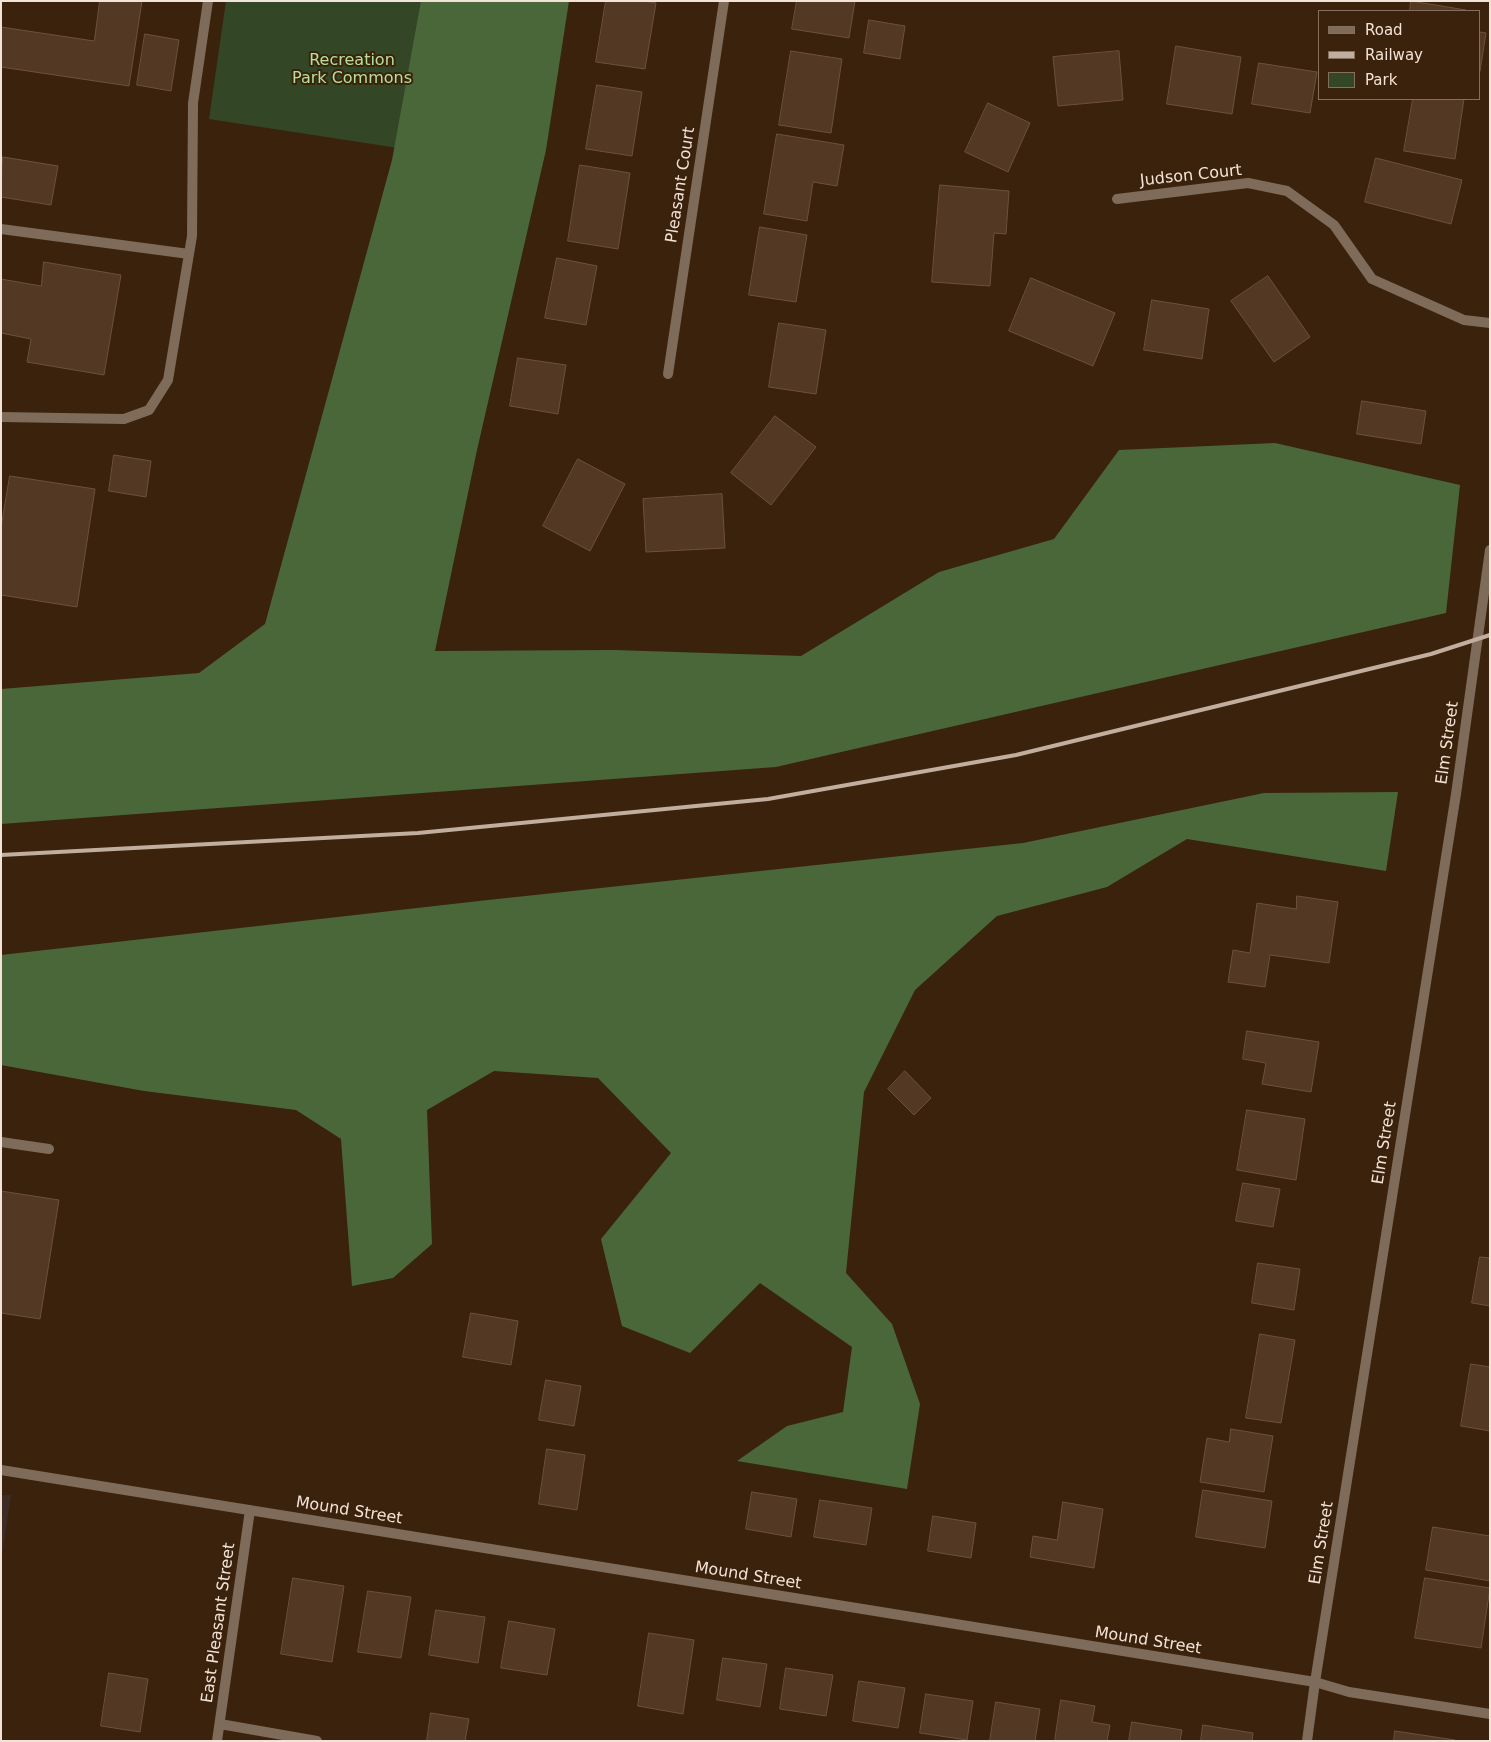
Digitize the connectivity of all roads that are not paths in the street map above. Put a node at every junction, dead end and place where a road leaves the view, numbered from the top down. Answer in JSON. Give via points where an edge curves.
{"nodes":[{"id":1,"x":208,"y":1,"type":"edge"},
{"id":2,"x":724,"y":1,"type":"edge"},
{"id":3,"x":1117,"y":200,"type":"dead end"},
{"id":4,"x":1,"y":228,"type":"edge"},
{"id":5,"x":189,"y":254,"type":"junction"},
{"id":6,"x":1490,"y":322,"type":"edge"},
{"id":7,"x":668,"y":374,"type":"dead end"},
{"id":8,"x":1,"y":416,"type":"edge"},
{"id":9,"x":1490,"y":550,"type":"edge"},
{"id":10,"x":1,"y":1142,"type":"edge"},
{"id":11,"x":49,"y":1149,"type":"dead end"},
{"id":12,"x":1,"y":1470,"type":"edge"},
{"id":13,"x":250,"y":1510,"type":"junction"},
{"id":14,"x":1315,"y":1682,"type":"junction"},
{"id":15,"x":1490,"y":1714,"type":"edge"},
{"id":16,"x":220,"y":1724,"type":"junction"},
{"id":17,"x":217,"y":1741,"type":"edge"},
{"id":18,"x":317,"y":1741,"type":"edge"},
{"id":19,"x":1307,"y":1741,"type":"edge"}],
"edges":[{"from":1,"to":5,"type":"street","via":[[193,103],[192,236]]},
{"from":2,"to":7,"type":"street","name":"Pleasant Court"},
{"from":3,"to":6,"type":"street","name":"Judson Court","via":[[1248,183],[1287,191],[1334,225],[1372,279],[1464,320]]},
{"from":4,"to":5,"type":"street"},
{"from":5,"to":8,"type":"street","via":[[168,380],[149,410],[124,419]]},
{"from":9,"to":14,"type":"street","name":"Elm Street","via":[[1456,794]]},
{"from":10,"to":11,"type":"street"},
{"from":12,"to":13,"type":"street","name":"Mound Street"},
{"from":13,"to":14,"type":"street","name":"Mound Street"},
{"from":13,"to":16,"type":"street","name":"East Pleasant Street"},
{"from":14,"to":15,"type":"street","name":"Mound Street","via":[[1349,1692]]},
{"from":14,"to":19,"type":"street","name":"Elm Street"},
{"from":16,"to":17,"type":"street","name":"East Pleasant Street"},
{"from":16,"to":18,"type":"street"}]}
